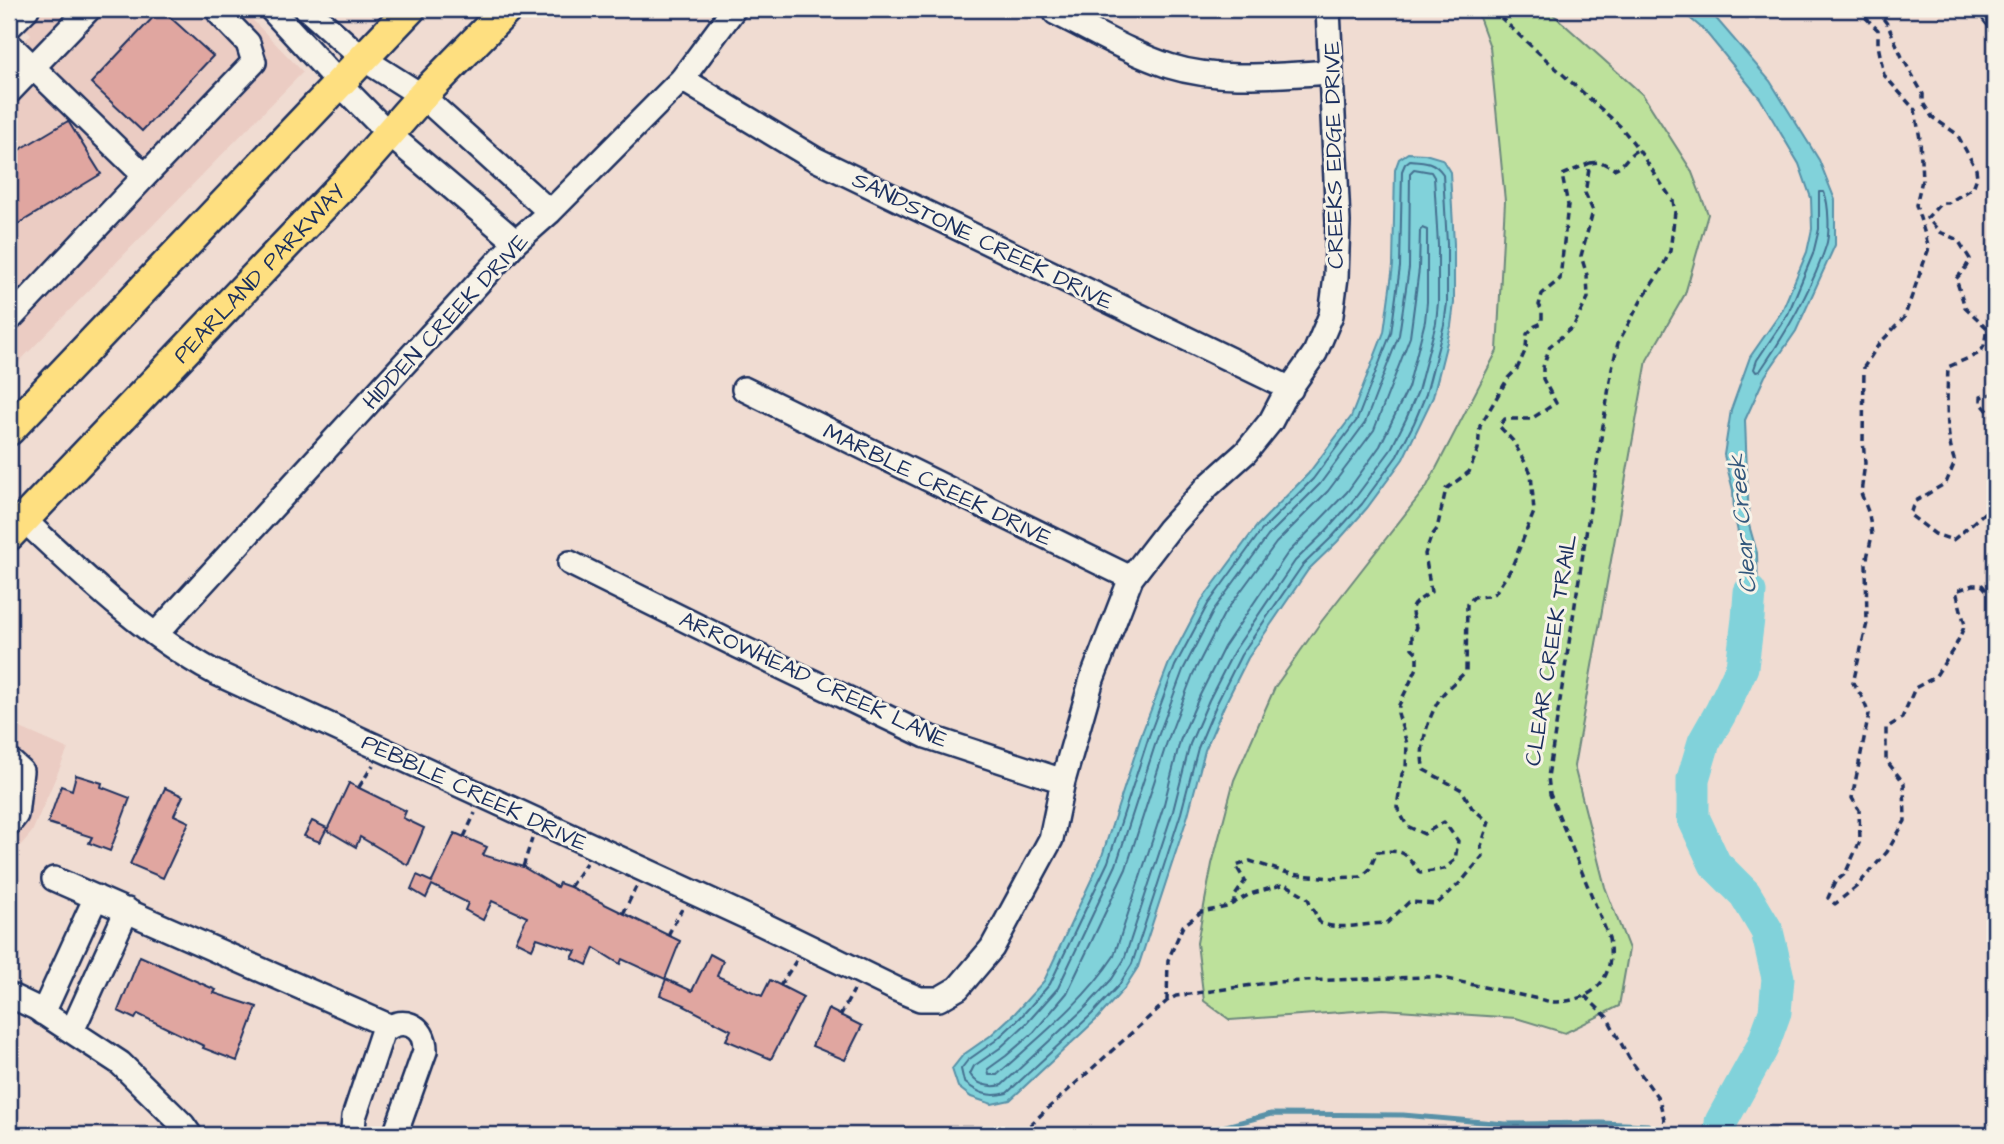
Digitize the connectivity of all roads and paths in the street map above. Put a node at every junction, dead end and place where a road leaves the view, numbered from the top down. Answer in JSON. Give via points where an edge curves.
{"nodes":[{"id":1,"x":27,"y":9,"type":"edge"},
{"id":2,"x":89,"y":9,"type":"edge"},
{"id":3,"x":271,"y":9,"type":"edge"},
{"id":4,"x":307,"y":9,"type":"edge"},
{"id":5,"x":411,"y":9,"type":"edge"},
{"id":6,"x":507,"y":9,"type":"edge"},
{"id":7,"x":734,"y":9,"type":"edge"},
{"id":8,"x":1328,"y":9,"type":"edge"},
{"id":9,"x":1492,"y":9,"type":"edge"},
{"id":10,"x":1857,"y":9,"type":"edge"},
{"id":11,"x":1876,"y":9,"type":"edge"},
{"id":12,"x":1991,"y":9,"type":"edge"},
{"id":13,"x":220,"y":10,"type":"edge"},
{"id":14,"x":1056,"y":13,"type":"dead end"},
{"id":15,"x":1995,"y":15,"type":"edge"},
{"id":16,"x":9,"y":27,"type":"edge"},
{"id":17,"x":9,"y":44,"type":"edge"},
{"id":18,"x":362,"y":58,"type":"junction"},
{"id":19,"x":33,"y":67,"type":"junction"},
{"id":20,"x":1331,"y":72,"type":"junction"},
{"id":21,"x":681,"y":79,"type":"junction"},
{"id":22,"x":339,"y":83,"type":"junction"},
{"id":23,"x":9,"y":92,"type":"edge"},
{"id":24,"x":422,"y":96,"type":"junction"},
{"id":25,"x":390,"y":135,"type":"junction"},
{"id":26,"x":1639,"y":150,"type":"junction"},
{"id":27,"x":1590,"y":163,"type":"junction"},
{"id":28,"x":145,"y":176,"type":"junction"},
{"id":29,"x":550,"y":212,"type":"junction"},
{"id":30,"x":516,"y":242,"type":"junction"},
{"id":31,"x":9,"y":320,"type":"edge"},
{"id":32,"x":744,"y":389,"type":"dead end"},
{"id":33,"x":1291,"y":389,"type":"junction"},
{"id":34,"x":1995,"y":393,"type":"edge"},
{"id":35,"x":1995,"y":419,"type":"edge"},
{"id":36,"x":9,"y":430,"type":"edge"},
{"id":37,"x":1995,"y":505,"type":"edge"},
{"id":38,"x":16,"y":528,"type":"edge"},
{"id":39,"x":570,"y":563,"type":"dead end"},
{"id":40,"x":1131,"y":578,"type":"junction"},
{"id":41,"x":1995,"y":600,"type":"edge"},
{"id":42,"x":156,"y":634,"type":"junction"},
{"id":43,"x":9,"y":760,"type":"edge"},
{"id":44,"x":1063,"y":781,"type":"junction"},
{"id":45,"x":484,"y":796,"type":"junction"},
{"id":46,"x":540,"y":822,"type":"junction"},
{"id":47,"x":9,"y":824,"type":"edge"},
{"id":48,"x":464,"y":837,"type":"dead end"},
{"id":49,"x":594,"y":847,"type":"junction"},
{"id":50,"x":523,"y":867,"type":"dead end"},
{"id":51,"x":645,"y":870,"type":"junction"},
{"id":52,"x":54,"y":879,"type":"dead end"},
{"id":53,"x":570,"y":887,"type":"dead end"},
{"id":54,"x":691,"y":891,"type":"junction"},
{"id":55,"x":96,"y":897,"type":"junction"},
{"id":56,"x":1234,"y":902,"type":"junction"},
{"id":57,"x":127,"y":911,"type":"junction"},
{"id":58,"x":623,"y":914,"type":"dead end"},
{"id":59,"x":668,"y":935,"type":"dead end"},
{"id":60,"x":806,"y":945,"type":"junction"},
{"id":61,"x":864,"y":974,"type":"junction"},
{"id":62,"x":780,"y":986,"type":"dead end"},
{"id":63,"x":958,"y":988,"type":"joint"},
{"id":64,"x":9,"y":995,"type":"edge"},
{"id":65,"x":1585,"y":996,"type":"junction"},
{"id":66,"x":1167,"y":1001,"type":"junction"},
{"id":67,"x":43,"y":1013,"type":"junction"},
{"id":68,"x":840,"y":1016,"type":"dead end"},
{"id":69,"x":389,"y":1026,"type":"junction"},
{"id":70,"x":72,"y":1031,"type":"junction"},
{"id":71,"x":190,"y":1135,"type":"edge"},
{"id":72,"x":356,"y":1135,"type":"edge"},
{"id":73,"x":395,"y":1135,"type":"edge"},
{"id":74,"x":1023,"y":1135,"type":"edge"},
{"id":75,"x":1663,"y":1135,"type":"edge"}],
"edges":[{"from":1,"to":16,"type":"street"},
{"from":2,"to":19,"type":"street"},
{"from":3,"to":22,"type":"street"},
{"from":4,"to":18,"type":"street"},
{"from":5,"to":18,"type":"main road"},
{"from":6,"to":24,"type":"main road","name":"PEARLAND PARKWAY"},
{"from":7,"to":21,"type":"street","name":"HIDDEN CREEK DRIVE"},
{"from":8,"to":20,"type":"street","name":"CREEKS EDGE DRIVE"},
{"from":9,"to":26,"type":"path","name":"CLEAR CREEK TRAIL","via":[[1620,126]]},
{"from":10,"to":41,"type":"path","via":[[1878,30],[1884,75],[1915,110],[1922,180],[1916,205],[1929,248],[1904,318],[1864,367],[1861,494],[1872,535],[1866,563],[1867,623],[1853,683],[1869,714],[1852,798],[1859,810],[1860,841],[1828,898],[1835,904],[1887,852],[1905,821],[1904,783],[1886,760],[1886,728],[1902,718],[1915,688],[1935,677],[1956,645],[1965,625],[1956,591],[1982,585]]},
{"from":11,"to":37,"type":"path","via":[[1923,94],[1923,103],[1932,117],[1957,134],[1977,177],[1973,188],[1941,203],[1927,218],[1940,232],[1958,240],[1970,260],[1955,279],[1965,307],[1987,328],[1980,353],[1948,367],[1955,462],[1946,482],[1914,502],[1910,515],[1935,534],[1953,540]]},
{"from":12,"to":15,"type":"street"},
{"from":13,"to":28,"type":"street","via":[[248,43],[254,62]]},
{"from":14,"to":20,"type":"street","via":[[1170,66],[1256,76]]},
{"from":17,"to":19,"type":"street"},
{"from":18,"to":22,"type":"main road"},
{"from":18,"to":24,"type":"street"},
{"from":19,"to":23,"type":"street"},
{"from":19,"to":28,"type":"street"},
{"from":20,"to":33,"type":"street","name":"CREEKS EDGE DRIVE","via":[[1336,277],[1331,315],[1315,353]]},
{"from":21,"to":29,"type":"street","name":"HIDDEN CREEK DRIVE"},
{"from":21,"to":33,"type":"street","name":"SANDSTONE CREEK DRIVE","via":[[815,159]]},
{"from":22,"to":25,"type":"street"},
{"from":22,"to":36,"type":"main road"},
{"from":24,"to":25,"type":"main road","name":"PEARLAND PARKWAY"},
{"from":24,"to":29,"type":"street"},
{"from":25,"to":30,"type":"street"},
{"from":25,"to":38,"type":"main road","name":"PEARLAND PARKWAY"},
{"from":26,"to":27,"type":"path","via":[[1614,169],[1601,162]]},
{"from":26,"to":65,"type":"path","name":"CLEAR CREEK TRAIL","via":[[1673,201],[1670,251],[1618,343],[1612,368],[1548,777],[1549,794],[1609,938],[1605,977]]},
{"from":27,"to":56,"type":"path","via":[[1562,175],[1568,205],[1560,279],[1542,294],[1542,323],[1527,334],[1517,369],[1480,426],[1469,472],[1446,489],[1437,529],[1425,554],[1431,592],[1411,609],[1417,668],[1399,705],[1407,744],[1397,807],[1407,826],[1424,834],[1444,822],[1458,841],[1455,859],[1444,869],[1420,873],[1406,854],[1377,852],[1361,877],[1330,878],[1291,874],[1250,861],[1236,866],[1245,881]]},
{"from":27,"to":56,"type":"path","via":[[1585,193],[1593,211],[1581,256],[1588,298],[1573,327],[1550,346],[1543,367],[1543,379],[1556,403],[1531,419],[1505,418],[1499,426],[1531,473],[1534,512],[1511,569],[1495,593],[1474,597],[1467,604],[1466,671],[1439,698],[1423,741],[1424,770],[1462,790],[1472,808],[1489,822],[1481,846],[1483,856],[1437,904],[1409,902],[1387,923],[1332,928],[1320,923],[1307,897],[1285,884]]},
{"from":28,"to":31,"type":"street"},
{"from":29,"to":30,"type":"street","name":"HIDDEN CREEK DRIVE"},
{"from":30,"to":42,"type":"street","name":"HIDDEN CREEK DRIVE"},
{"from":32,"to":40,"type":"street","name":"MARBLE CREEK DRIVE"},
{"from":33,"to":40,"type":"street","name":"CREEKS EDGE DRIVE","via":[[1247,453],[1208,486]]},
{"from":34,"to":35,"type":"path","via":[[1981,397]]},
{"from":38,"to":42,"type":"street","name":"PEBBLE CREEK DRIVE"},
{"from":39,"to":44,"type":"street","name":"ARROWHEAD CREEK LANE","via":[[926,736]]},
{"from":40,"to":44,"type":"street","name":"CREEKS EDGE DRIVE","via":[[1091,679]]},
{"from":42,"to":45,"type":"street","name":"PEBBLE CREEK DRIVE","via":[[182,655],[215,672]]},
{"from":43,"to":47,"type":"street","via":[[20,771],[16,815]]},
{"from":44,"to":63,"type":"street","name":"CREEKS EDGE DRIVE","via":[[1051,839],[992,948]]},
{"from":45,"to":46,"type":"street","name":"PEBBLE CREEK DRIVE"},
{"from":45,"to":48,"type":"path"},
{"from":46,"to":49,"type":"street","name":"PEBBLE CREEK DRIVE"},
{"from":46,"to":50,"type":"path"},
{"from":49,"to":51,"type":"street","name":"PEBBLE CREEK DRIVE"},
{"from":49,"to":53,"type":"path"},
{"from":51,"to":54,"type":"street","name":"PEBBLE CREEK DRIVE"},
{"from":51,"to":58,"type":"path"},
{"from":52,"to":55,"type":"street"},
{"from":54,"to":59,"type":"path"},
{"from":54,"to":60,"type":"street","name":"PEBBLE CREEK DRIVE"},
{"from":55,"to":57,"type":"street"},
{"from":55,"to":67,"type":"street"},
{"from":56,"to":66,"type":"path","via":[[1227,908],[1201,912],[1183,926],[1168,960]]},
{"from":57,"to":69,"type":"street"},
{"from":57,"to":70,"type":"street"},
{"from":60,"to":61,"type":"street","name":"PEBBLE CREEK DRIVE"},
{"from":60,"to":62,"type":"path"},
{"from":61,"to":63,"type":"street","name":"PEBBLE CREEK DRIVE","via":[[920,999],[939,999]]},
{"from":61,"to":68,"type":"path"},
{"from":64,"to":67,"type":"street"},
{"from":65,"to":66,"type":"path","via":[[1552,1002],[1423,977],[1274,982],[1185,993]]},
{"from":65,"to":75,"type":"path","via":[[1607,1017],[1659,1099]]},
{"from":66,"to":74,"type":"path"},
{"from":67,"to":70,"type":"street"},
{"from":69,"to":72,"type":"street","via":[[382,1033],[354,1118]]},
{"from":69,"to":73,"type":"street","via":[[411,1026],[425,1040]]},
{"from":70,"to":71,"type":"street","via":[[120,1063]]}]}
